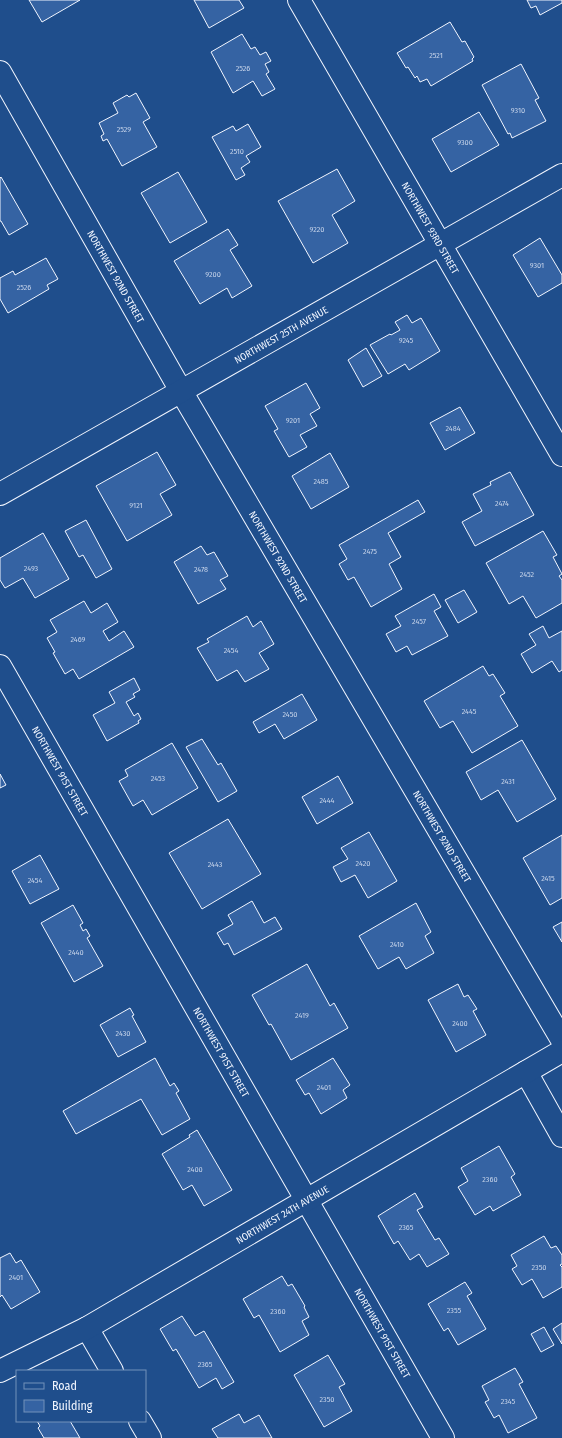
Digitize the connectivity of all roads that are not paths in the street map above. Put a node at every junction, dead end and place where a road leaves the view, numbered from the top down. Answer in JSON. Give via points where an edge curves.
{"nodes":[{"id":1,"x":299,"y":0,"type":"edge"},
{"id":2,"x":0,"y":72,"type":"edge"},
{"id":3,"x":562,"y":175,"type":"edge"},
{"id":4,"x":439,"y":244,"type":"junction"},
{"id":5,"x":181,"y":391,"type":"junction"},
{"id":6,"x":562,"y":455,"type":"edge"},
{"id":7,"x":0,"y":494,"type":"edge"},
{"id":8,"x":0,"y":666,"type":"edge"},
{"id":9,"x":562,"y":1040,"type":"edge"},
{"id":10,"x":562,"y":1051,"type":"edge"},
{"id":11,"x":526,"y":1072,"type":"junction"},
{"id":12,"x":562,"y":1136,"type":"edge"},
{"id":13,"x":307,"y":1200,"type":"junction"},
{"id":14,"x":87,"y":1328,"type":"junction"},
{"id":15,"x":111,"y":1370,"type":"edge"},
{"id":16,"x":0,"y":1371,"type":"edge"},
{"id":17,"x":141,"y":1422,"type":"edge"},
{"id":18,"x":150,"y":1438,"type":"edge"},
{"id":19,"x":443,"y":1438,"type":"edge"}],
"edges":[{"from":1,"to":4,"type":"street","name":"NORTHWEST 93RD STREET"},
{"from":2,"to":5,"type":"street","name":"NORTHWEST 92ND STREET"},
{"from":3,"to":4,"type":"street","name":"NORTHWEST 25TH AVENUE"},
{"from":4,"to":5,"type":"street","name":"NORTHWEST 25TH AVENUE"},
{"from":4,"to":6,"type":"street","name":"NORTHWEST 93RD STREET"},
{"from":5,"to":7,"type":"street","name":"NORTHWEST 25TH AVENUE"},
{"from":5,"to":9,"type":"street","name":"NORTHWEST 92ND STREET"},
{"from":8,"to":13,"type":"street","name":"NORTHWEST 91ST STREET"},
{"from":10,"to":11,"type":"street","name":"NORTHWEST 24TH AVENUE"},
{"from":11,"to":12,"type":"street"},
{"from":11,"to":13,"type":"street","name":"NORTHWEST 24TH AVENUE"},
{"from":13,"to":14,"type":"street","name":"NORTHWEST 24TH AVENUE"},
{"from":13,"to":19,"type":"street","name":"NORTHWEST 91ST STREET"},
{"from":14,"to":15,"type":"street"},
{"from":14,"to":16,"type":"street","name":"NORTHWEST 24TH AVENUE"},
{"from":17,"to":18,"type":"street"}]}
